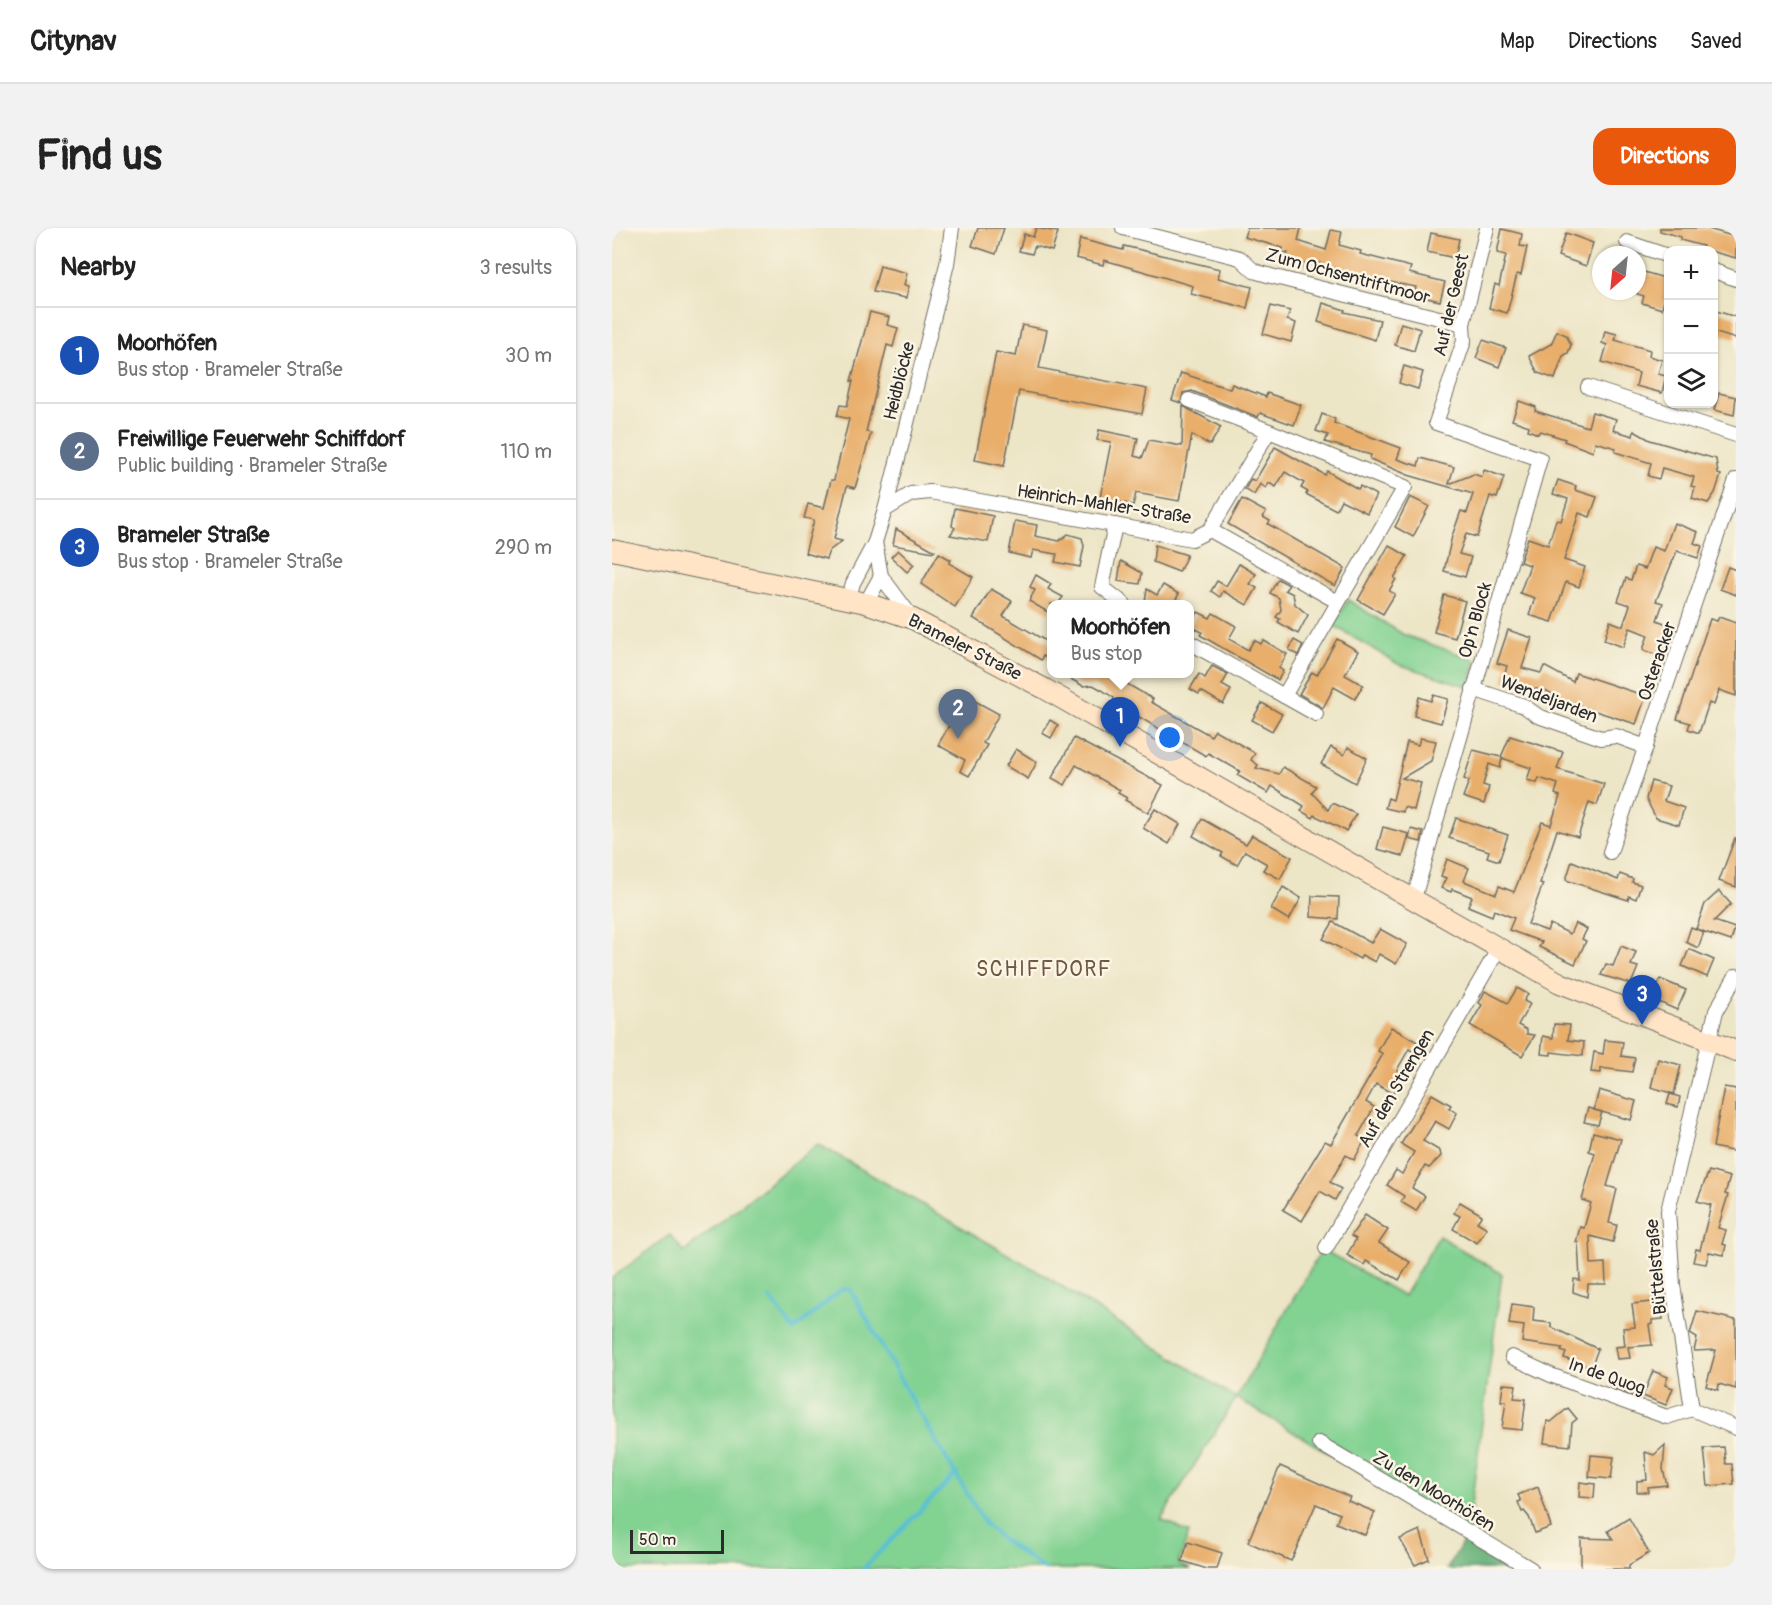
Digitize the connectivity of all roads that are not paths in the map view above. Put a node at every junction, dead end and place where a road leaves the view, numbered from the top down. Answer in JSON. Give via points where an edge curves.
{"nodes":[{"id":1,"x":952,"y":228,"type":"edge"},
{"id":2,"x":1123,"y":228,"type":"edge"},
{"id":3,"x":1487,"y":228,"type":"edge"},
{"id":4,"x":1627,"y":242,"type":"dead end"},
{"id":5,"x":1664,"y":255,"type":"edge"},
{"id":6,"x":1718,"y":273,"type":"edge"},
{"id":7,"x":1736,"y":279,"type":"edge"},
{"id":8,"x":1463,"y":324,"type":"junction"},
{"id":9,"x":1588,"y":387,"type":"dead end"},
{"id":10,"x":1189,"y":399,"type":"dead end"},
{"id":11,"x":1436,"y":423,"type":"joint"},
{"id":12,"x":1269,"y":431,"type":"junction"},
{"id":13,"x":1736,"y":435,"type":"edge"},
{"id":14,"x":1736,"y":480,"type":"edge"},
{"id":15,"x":885,"y":510,"type":"junction"},
{"id":16,"x":1730,"y":521,"type":"edge"},
{"id":17,"x":1115,"y":525,"type":"junction"},
{"id":18,"x":1210,"y":530,"type":"junction"},
{"id":19,"x":875,"y":542,"type":"junction"},
{"id":20,"x":612,"y":550,"type":"edge"},
{"id":21,"x":881,"y":576,"type":"junction"},
{"id":22,"x":1119,"y":600,"type":"edge"},
{"id":23,"x":857,"y":602,"type":"junction"},
{"id":24,"x":1338,"y":602,"type":"junction"},
{"id":25,"x":913,"y":619,"type":"junction"},
{"id":26,"x":1194,"y":645,"type":"edge"},
{"id":27,"x":1473,"y":689,"type":"junction"},
{"id":28,"x":1284,"y":696,"type":"junction"},
{"id":29,"x":1316,"y":714,"type":"dead end"},
{"id":30,"x":1646,"y":747,"type":"junction"},
{"id":31,"x":1610,"y":852,"type":"dead end"},
{"id":32,"x":1414,"y":898,"type":"junction"},
{"id":33,"x":1499,"y":948,"type":"junction"},
{"id":34,"x":1736,"y":976,"type":"edge"},
{"id":35,"x":1708,"y":1041,"type":"junction"},
{"id":36,"x":1736,"y":1051,"type":"edge"},
{"id":37,"x":1326,"y":1248,"type":"dead end"},
{"id":38,"x":1512,"y":1357,"type":"dead end"},
{"id":39,"x":1692,"y":1409,"type":"junction"},
{"id":40,"x":1736,"y":1428,"type":"edge"},
{"id":41,"x":1319,"y":1443,"type":"dead end"},
{"id":42,"x":1531,"y":1569,"type":"edge"}],
"edges":[{"from":1,"to":15,"type":"street","name":"Heidblöcke","via":[[947,264]]},
{"from":2,"to":8,"type":"street","name":"Zum Ochsentriftmoor","via":[[1240,258],[1254,271],[1270,276]]},
{"from":3,"to":8,"type":"street","name":"Auf der Geest"},
{"from":4,"to":5,"type":"street"},
{"from":6,"to":7,"type":"street"},
{"from":8,"to":11,"type":"street","name":"Auf der Geest","via":[[1464,341]]},
{"from":9,"to":13,"type":"street"},
{"from":10,"to":12,"type":"street"},
{"from":11,"to":27,"type":"street","name":"Op'n Block","via":[[1540,459]]},
{"from":12,"to":18,"type":"street"},
{"from":12,"to":24,"type":"street","via":[[1405,487]]},
{"from":14,"to":16,"type":"street","name":"Osteracker"},
{"from":15,"to":17,"type":"street","name":"Heinrich-Mahler-Straße","via":[[911,494],[930,492]]},
{"from":15,"to":19,"type":"street","name":"Heidblöcke"},
{"from":16,"to":30,"type":"street","name":"Osteracker"},
{"from":17,"to":18,"type":"street","name":"Heinrich-Mahler-Straße","via":[[1192,539]]},
{"from":17,"to":22,"type":"street","via":[[1102,587]]},
{"from":18,"to":24,"type":"street","name":"Heinrich-Mahler-Straße"},
{"from":19,"to":21,"type":"street","name":"Heidblöcke"},
{"from":19,"to":23,"type":"street","name":"Heidblöcke","via":[[853,583]]},
{"from":20,"to":23,"type":"street","name":"Brameler Straße"},
{"from":21,"to":23,"type":"street"},
{"from":21,"to":25,"type":"street","name":"Heidblöcke"},
{"from":23,"to":25,"type":"street","name":"Brameler Straße"},
{"from":24,"to":28,"type":"street"},
{"from":25,"to":32,"type":"street","name":"Brameler Straße","via":[[1046,689]]},
{"from":26,"to":28,"type":"street"},
{"from":27,"to":30,"type":"street","name":"Wendeljarden","via":[[1601,738],[1616,736]]},
{"from":27,"to":32,"type":"street","name":"Op'n Block"},
{"from":28,"to":29,"type":"street"},
{"from":30,"to":31,"type":"street","name":"Osteracker"},
{"from":32,"to":33,"type":"street","name":"Brameler Straße"},
{"from":33,"to":35,"type":"street","name":"Brameler Straße","via":[[1560,983]]},
{"from":33,"to":37,"type":"street","name":"Auf den Strengen"},
{"from":34,"to":35,"type":"street","name":"Büttelstraße","via":[[1716,1011]]},
{"from":35,"to":36,"type":"street","name":"Brameler Straße"},
{"from":35,"to":39,"type":"street","name":"Büttelstraße","via":[[1668,1211],[1673,1285]]},
{"from":38,"to":39,"type":"street","name":"In de Quog","via":[[1553,1376],[1667,1416]]},
{"from":39,"to":40,"type":"street"},
{"from":41,"to":42,"type":"street","name":"Zu den Moorhöfen"}]}
